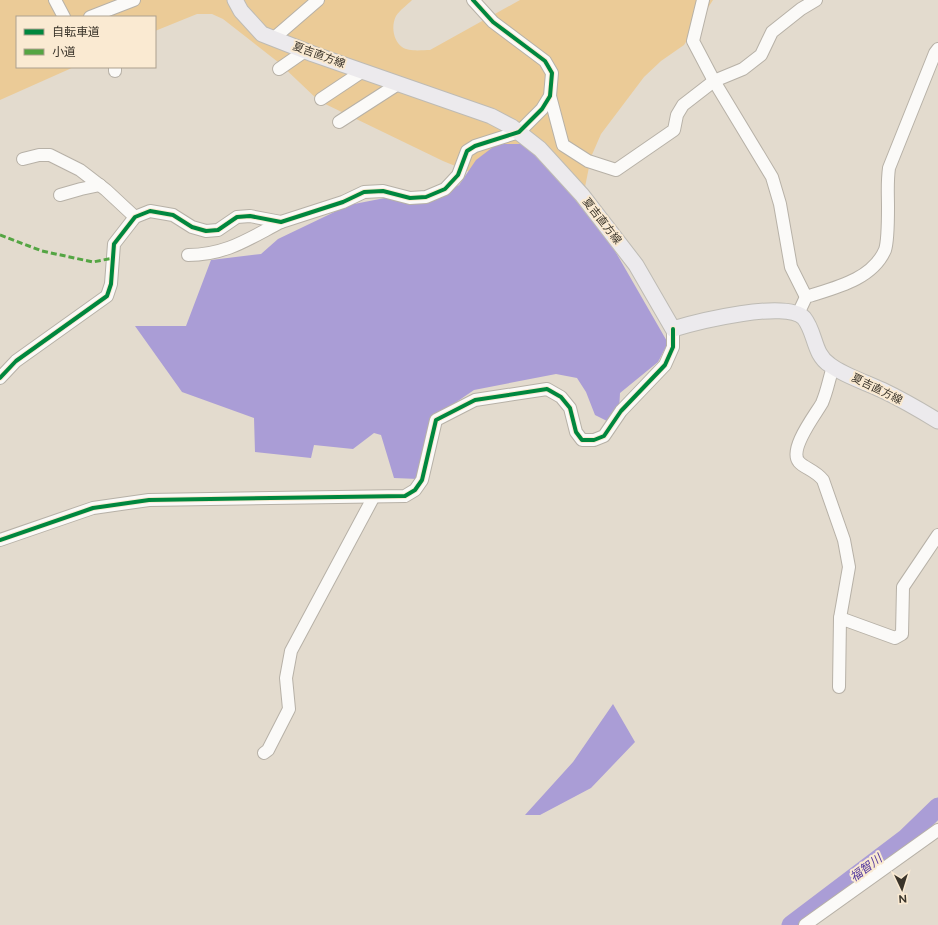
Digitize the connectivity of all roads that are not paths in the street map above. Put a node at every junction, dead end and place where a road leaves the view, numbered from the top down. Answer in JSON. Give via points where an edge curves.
{"nodes":[{"id":1,"x":55,"y":0,"type":"edge"},
{"id":2,"x":134,"y":0,"type":"edge"},
{"id":3,"x":235,"y":0,"type":"edge"},
{"id":4,"x":318,"y":0,"type":"edge"},
{"id":5,"x":473,"y":0,"type":"edge"},
{"id":6,"x":703,"y":0,"type":"edge"},
{"id":7,"x":816,"y":0,"type":"edge"},
{"id":8,"x":110,"y":8,"type":"edge"},
{"id":9,"x":63,"y":16,"type":"edge"},
{"id":10,"x":92,"y":16,"type":"edge"},
{"id":11,"x":274,"y":38,"type":"junction"},
{"id":12,"x":938,"y":49,"type":"edge"},
{"id":13,"x":305,"y":50,"type":"junction"},
{"id":14,"x":279,"y":69,"type":"dead end"},
{"id":15,"x":363,"y":71,"type":"junction"},
{"id":16,"x":714,"y":81,"type":"junction"},
{"id":17,"x":398,"y":84,"type":"junction"},
{"id":18,"x":550,"y":96,"type":"junction"},
{"id":19,"x":321,"y":100,"type":"dead end"},
{"id":20,"x":339,"y":122,"type":"dead end"},
{"id":21,"x":519,"y":132,"type":"junction"},
{"id":22,"x":23,"y":159,"type":"dead end"},
{"id":23,"x":100,"y":185,"type":"junction"},
{"id":24,"x":60,"y":195,"type":"dead end"},
{"id":25,"x":135,"y":217,"type":"junction"},
{"id":26,"x":281,"y":222,"type":"junction"},
{"id":27,"x":188,"y":255,"type":"dead end"},
{"id":28,"x":806,"y":297,"type":"junction"},
{"id":29,"x":798,"y":314,"type":"junction"},
{"id":30,"x":673,"y":329,"type":"junction"},
{"id":31,"x":833,"y":367,"type":"junction"},
{"id":32,"x":0,"y":378,"type":"edge"},
{"id":33,"x":938,"y":421,"type":"edge"},
{"id":34,"x":373,"y":498,"type":"junction"},
{"id":35,"x":938,"y":535,"type":"edge"},
{"id":36,"x":0,"y":540,"type":"edge"},
{"id":37,"x":840,"y":618,"type":"junction"},
{"id":38,"x":839,"y":687,"type":"dead end"},
{"id":39,"x":264,"y":753,"type":"dead end"},
{"id":40,"x":938,"y":830,"type":"edge"},
{"id":41,"x":805,"y":925,"type":"edge"}],
"edges":[{"from":1,"to":9,"type":"street"},
{"from":2,"to":8,"type":"street"},
{"from":3,"to":11,"type":"main road","name":"夏吉直方線","via":[[250,23],[262,34]]},
{"from":4,"to":11,"type":"street"},
{"from":5,"to":18,"type":"street","via":[[493,22],[545,61],[552,73]]},
{"from":6,"to":16,"type":"street","via":[[693,41]]},
{"from":7,"to":16,"type":"street","via":[[772,32],[761,55],[743,69]]},
{"from":8,"to":10,"type":"street"},
{"from":11,"to":13,"type":"main road","name":"夏吉直方線"},
{"from":12,"to":28,"type":"street","via":[[889,168],[886,185],[886,249],[879,260],[855,280]]},
{"from":13,"to":14,"type":"street"},
{"from":13,"to":15,"type":"main road","name":"夏吉直方線"},
{"from":15,"to":17,"type":"main road","name":"夏吉直方線"},
{"from":15,"to":19,"type":"street"},
{"from":16,"to":18,"type":"street","via":[[683,105],[677,115],[674,130],[616,170],[588,161],[563,145]]},
{"from":16,"to":28,"type":"street","via":[[772,177],[780,204],[791,267]]},
{"from":17,"to":20,"type":"street"},
{"from":17,"to":21,"type":"main road","name":"夏吉直方線","via":[[491,116]]},
{"from":18,"to":21,"type":"street","via":[[542,109]]},
{"from":21,"to":26,"type":"street","via":[[467,151],[458,175],[445,189],[426,197],[410,198],[383,191],[364,192],[343,202]]},
{"from":21,"to":30,"type":"main road","name":"夏吉直方線","via":[[540,149],[610,229],[636,265]]},
{"from":22,"to":23,"type":"street","via":[[50,155],[80,170]]},
{"from":23,"to":24,"type":"street"},
{"from":23,"to":25,"type":"street"},
{"from":25,"to":26,"type":"street","via":[[150,211],[173,215],[192,227],[206,231],[218,230],[237,217],[250,216]]},
{"from":25,"to":32,"type":"street","via":[[114,244],[111,284],[107,296],[16,361]]},
{"from":26,"to":27,"type":"street","via":[[216,253]]},
{"from":28,"to":29,"type":"street"},
{"from":29,"to":30,"type":"main road","via":[[784,311],[737,314]]},
{"from":29,"to":31,"type":"main road","name":"夏吉直方線","via":[[804,318],[820,356]]},
{"from":30,"to":34,"type":"street","via":[[673,347],[665,365],[621,411],[604,436],[594,440],[582,440],[576,432],[570,408],[561,397],[547,390],[475,400],[436,420],[422,480],[415,490],[405,496]]},
{"from":31,"to":33,"type":"main road","name":"夏吉直方線","via":[[883,390]]},
{"from":31,"to":37,"type":"street","via":[[822,402],[800,437],[797,458],[823,480],[844,540],[849,567]]},
{"from":34,"to":36,"type":"street","via":[[172,499],[129,502],[93,508]]},
{"from":34,"to":39,"type":"street","via":[[291,651],[286,678],[289,709]]},
{"from":35,"to":37,"type":"street","via":[[903,587],[902,634],[896,638]]},
{"from":37,"to":38,"type":"street"},
{"from":40,"to":41,"type":"street"}]}
